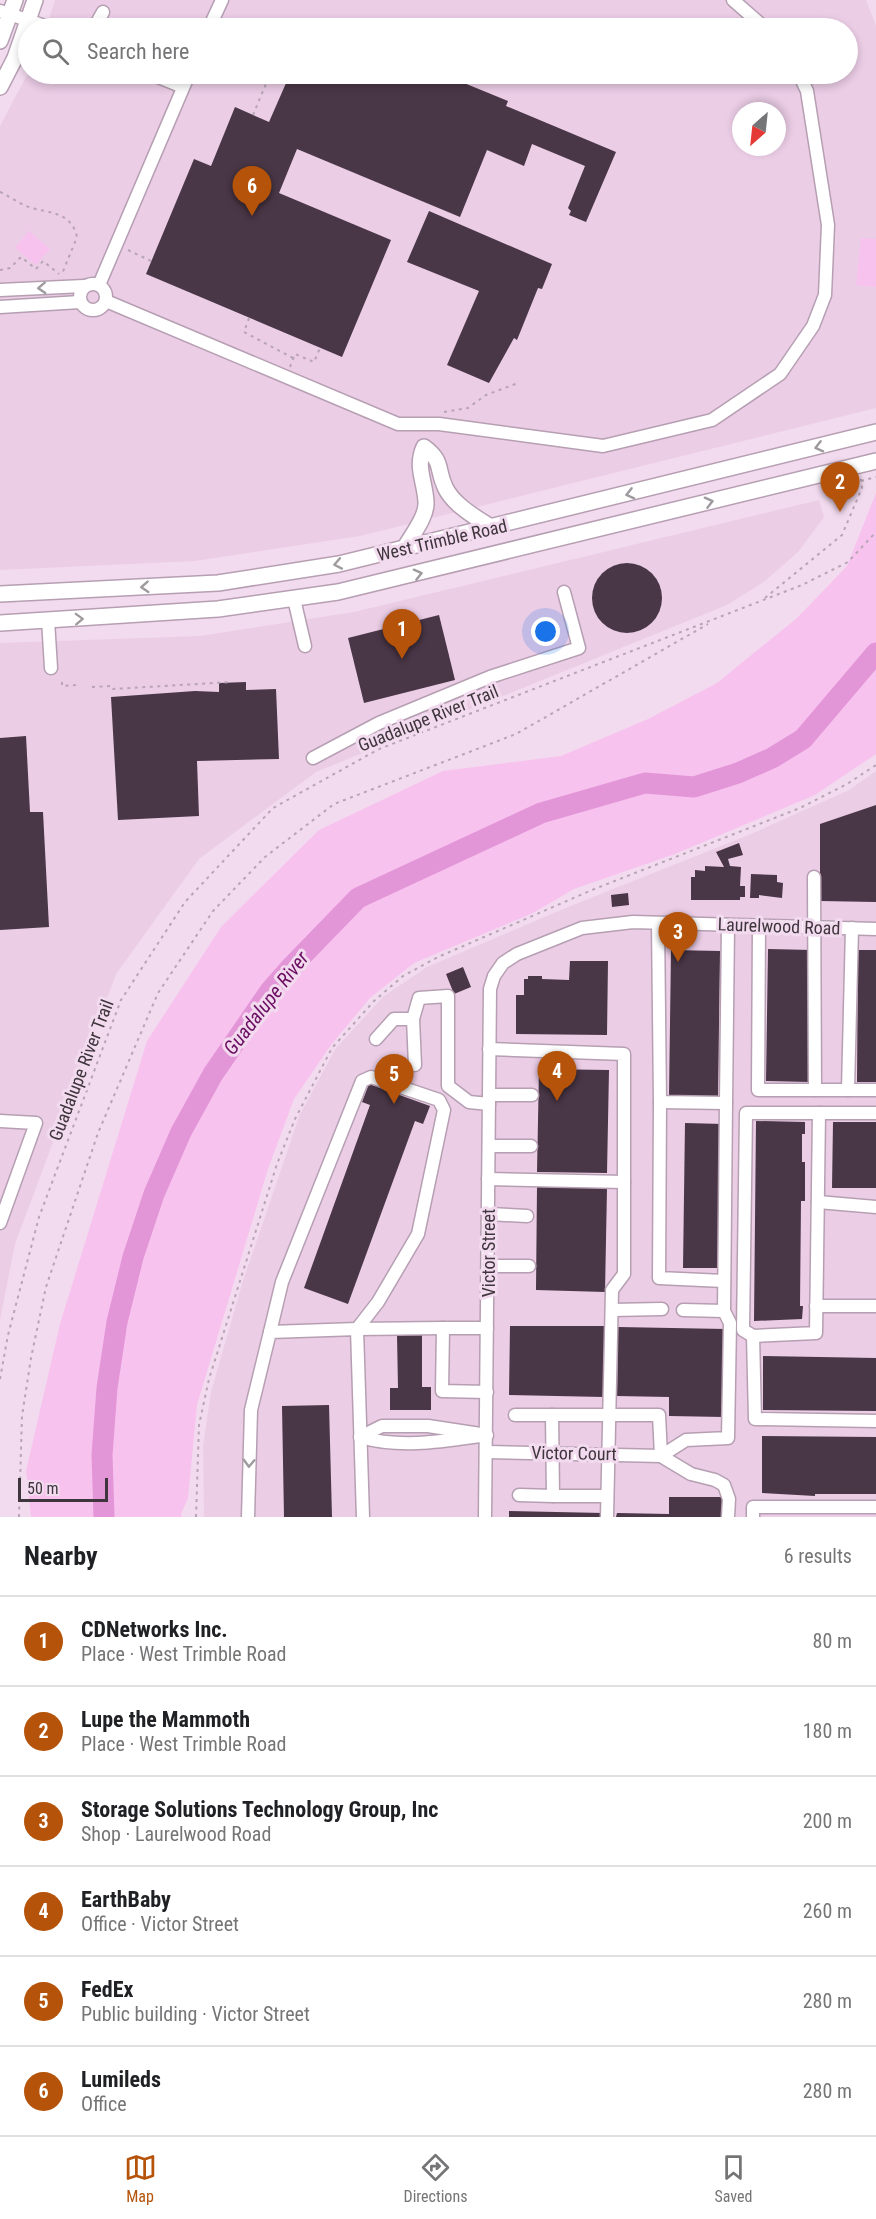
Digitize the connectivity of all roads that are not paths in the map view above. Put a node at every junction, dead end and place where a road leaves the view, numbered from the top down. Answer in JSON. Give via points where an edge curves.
{"nodes":[{"id":1,"x":35,"y":0,"type":"edge"},
{"id":2,"x":222,"y":0,"type":"edge"},
{"id":3,"x":733,"y":0,"type":"edge"},
{"id":4,"x":8,"y":9,"type":"edge"},
{"id":5,"x":103,"y":12,"type":"dead end"},
{"id":6,"x":24,"y":18,"type":"edge"},
{"id":7,"x":31,"y":18,"type":"edge"},
{"id":8,"x":100,"y":18,"type":"edge"},
{"id":9,"x":214,"y":18,"type":"edge"},
{"id":10,"x":754,"y":18,"type":"edge"},
{"id":11,"x":0,"y":41,"type":"edge"},
{"id":12,"x":18,"y":47,"type":"edge"},
{"id":13,"x":176,"y":84,"type":"edge"},
{"id":14,"x":184,"y":84,"type":"edge"},
{"id":15,"x":804,"y":84,"type":"edge"},
{"id":16,"x":0,"y":87,"type":"edge"},
{"id":17,"x":183,"y":87,"type":"junction"},
{"id":18,"x":99,"y":285,"type":"junction"},
{"id":19,"x":84,"y":286,"type":"junction"},
{"id":20,"x":0,"y":290,"type":"edge"},
{"id":21,"x":105,"y":301,"type":"junction"},
{"id":22,"x":80,"y":302,"type":"junction"},
{"id":23,"x":0,"y":307,"type":"edge"},
{"id":24,"x":422,"y":425,"type":"junction"},
{"id":25,"x":876,"y":432,"type":"edge"},
{"id":26,"x":424,"y":447,"type":"junction"},
{"id":27,"x":876,"y":460,"type":"edge"},
{"id":28,"x":442,"y":477,"type":"junction"},
{"id":29,"x":422,"y":482,"type":"junction"},
{"id":30,"x":492,"y":528,"type":"junction"},
{"id":31,"x":404,"y":549,"type":"junction"},
{"id":32,"x":564,"y":592,"type":"dead end"},
{"id":33,"x":0,"y":594,"type":"edge"},
{"id":34,"x":294,"y":599,"type":"junction"},
{"id":35,"x":48,"y":620,"type":"junction"},
{"id":36,"x":0,"y":623,"type":"edge"},
{"id":37,"x":305,"y":646,"type":"dead end"},
{"id":38,"x":51,"y":668,"type":"dead end"},
{"id":39,"x":314,"y":758,"type":"dead end"},
{"id":40,"x":814,"y":877,"type":"dead end"},
{"id":41,"x":658,"y":923,"type":"junction"},
{"id":42,"x":728,"y":925,"type":"junction"},
{"id":43,"x":759,"y":926,"type":"junction"},
{"id":44,"x":815,"y":927,"type":"junction"},
{"id":45,"x":852,"y":928,"type":"junction"},
{"id":46,"x":876,"y":929,"type":"edge"},
{"id":47,"x":490,"y":989,"type":"joint"},
{"id":48,"x":412,"y":1019,"type":"junction"},
{"id":49,"x":376,"y":1039,"type":"dead end"},
{"id":50,"x":489,"y":1049,"type":"junction"},
{"id":51,"x":415,"y":1065,"type":"dead end"},
{"id":52,"x":815,"y":1090,"type":"junction"},
{"id":53,"x":848,"y":1090,"type":"junction"},
{"id":54,"x":876,"y":1090,"type":"edge"},
{"id":55,"x":532,"y":1095,"type":"dead end"},
{"id":56,"x":489,"y":1099,"type":"junction"},
{"id":57,"x":660,"y":1102,"type":"junction"},
{"id":58,"x":726,"y":1103,"type":"junction"},
{"id":59,"x":819,"y":1113,"type":"junction"},
{"id":60,"x":876,"y":1113,"type":"edge"},
{"id":61,"x":0,"y":1121,"type":"edge"},
{"id":62,"x":489,"y":1146,"type":"junction"},
{"id":63,"x":531,"y":1146,"type":"dead end"},
{"id":64,"x":489,"y":1179,"type":"junction"},
{"id":65,"x":624,"y":1182,"type":"junction"},
{"id":66,"x":818,"y":1202,"type":"junction"},
{"id":67,"x":876,"y":1207,"type":"edge"},
{"id":68,"x":488,"y":1214,"type":"junction"},
{"id":69,"x":527,"y":1216,"type":"dead end"},
{"id":70,"x":0,"y":1223,"type":"edge"},
{"id":71,"x":488,"y":1266,"type":"junction"},
{"id":72,"x":529,"y":1266,"type":"dead end"},
{"id":73,"x":724,"y":1281,"type":"junction"},
{"id":74,"x":816,"y":1306,"type":"junction"},
{"id":75,"x":876,"y":1306,"type":"edge"},
{"id":76,"x":663,"y":1309,"type":"dead end"},
{"id":77,"x":612,"y":1310,"type":"junction"},
{"id":78,"x":683,"y":1310,"type":"dead end"},
{"id":79,"x":724,"y":1311,"type":"junction"},
{"id":80,"x":443,"y":1328,"type":"junction"},
{"id":81,"x":487,"y":1328,"type":"junction"},
{"id":82,"x":357,"y":1329,"type":"junction"},
{"id":83,"x":270,"y":1332,"type":"junction"},
{"id":84,"x":753,"y":1336,"type":"junction"},
{"id":85,"x":487,"y":1392,"type":"junction"},
{"id":86,"x":608,"y":1414,"type":"junction"},
{"id":87,"x":515,"y":1415,"type":"dead end"},
{"id":88,"x":552,"y":1415,"type":"junction"},
{"id":89,"x":876,"y":1421,"type":"edge"},
{"id":90,"x":487,"y":1435,"type":"junction"},
{"id":91,"x":360,"y":1437,"type":"junction"},
{"id":92,"x":487,"y":1452,"type":"junction"},
{"id":93,"x":552,"y":1452,"type":"junction"},
{"id":94,"x":607,"y":1454,"type":"junction"},
{"id":95,"x":661,"y":1456,"type":"junction"},
{"id":96,"x":519,"y":1495,"type":"dead end"},
{"id":97,"x":552,"y":1496,"type":"junction"},
{"id":98,"x":607,"y":1496,"type":"junction"},
{"id":99,"x":876,"y":1507,"type":"edge"},
{"id":100,"x":248,"y":1517,"type":"edge"},
{"id":101,"x":363,"y":1517,"type":"edge"},
{"id":102,"x":485,"y":1517,"type":"edge"},
{"id":103,"x":607,"y":1517,"type":"edge"},
{"id":104,"x":728,"y":1517,"type":"edge"},
{"id":105,"x":753,"y":1517,"type":"edge"}],
"edges":[{"from":1,"to":7,"type":"main road"},
{"from":2,"to":9,"type":"street"},
{"from":3,"to":10,"type":"street"},
{"from":4,"to":6,"type":"street"},
{"from":4,"to":11,"type":"main road"},
{"from":5,"to":8,"type":"street"},
{"from":12,"to":16,"type":"main road"},
{"from":13,"to":17,"type":"street"},
{"from":14,"to":17,"type":"street"},
{"from":15,"to":24,"type":"street","via":[[828,225],[825,295],[813,326],[780,374],[712,420],[603,446]]},
{"from":17,"to":18,"type":"street"},
{"from":18,"to":19,"type":"street"},
{"from":18,"to":21,"type":"street","via":[[105,291]]},
{"from":19,"to":20,"type":"street","one_way":true},
{"from":19,"to":22,"type":"street"},
{"from":21,"to":22,"type":"street","via":[[96,310],[87,309]]},
{"from":21,"to":24,"type":"street","via":[[398,424]]},
{"from":22,"to":23,"type":"street"},
{"from":24,"to":26,"type":"street"},
{"from":25,"to":30,"type":"main road","name":"West Trimble Road","one_way":true},
{"from":26,"to":28,"type":"main road","via":[[437,456]]},
{"from":26,"to":29,"type":"main road","via":[[419,459]]},
{"from":34,"to":27,"type":"main road","name":"West Trimble Road","one_way":true,"via":[[405,577]]},
{"from":28,"to":29,"type":"main road"},
{"from":28,"to":30,"type":"main road","via":[[445,488],[463,507]]},
{"from":29,"to":31,"type":"main road","via":[[426,504]]},
{"from":30,"to":31,"type":"main road","name":"West Trimble Road"},
{"from":31,"to":33,"type":"main road","name":"West Trimble Road","one_way":true,"via":[[339,564],[218,583]]},
{"from":32,"to":39,"type":"street","via":[[579,648],[490,677],[379,723]]},
{"from":35,"to":34,"type":"main road","name":"West Trimble Road","one_way":true,"via":[[218,609]]},
{"from":34,"to":37,"type":"street"},
{"from":35,"to":36,"type":"main road","name":"West Trimble Road"},
{"from":35,"to":38,"type":"street"},
{"from":40,"to":44,"type":"street"},
{"from":41,"to":42,"type":"street","name":"Laurelwood Road"},
{"from":41,"to":47,"type":"street","name":"Laurelwood Road","via":[[582,928],[558,937],[503,963]]},
{"from":41,"to":57,"type":"street"},
{"from":42,"to":43,"type":"street","name":"Laurelwood Road"},
{"from":42,"to":58,"type":"street"},
{"from":43,"to":44,"type":"street","name":"Laurelwood Road"},
{"from":43,"to":52,"type":"street","via":[[758,1090]]},
{"from":44,"to":45,"type":"street","name":"Laurelwood Road"},
{"from":44,"to":52,"type":"street"},
{"from":45,"to":46,"type":"street","name":"Laurelwood Road"},
{"from":45,"to":53,"type":"street"},
{"from":47,"to":50,"type":"street","name":"Victor Street"},
{"from":48,"to":49,"type":"street","via":[[394,1019]]},
{"from":48,"to":51,"type":"street"},
{"from":48,"to":56,"type":"street","via":[[419,998],[448,996],[448,1086],[469,1102]]},
{"from":50,"to":56,"type":"street","name":"Victor Street"},
{"from":50,"to":65,"type":"street","via":[[624,1054]]},
{"from":52,"to":53,"type":"street"},
{"from":53,"to":54,"type":"street"},
{"from":55,"to":56,"type":"street"},
{"from":56,"to":62,"type":"street","name":"Victor Street"},
{"from":57,"to":58,"type":"street"},
{"from":57,"to":73,"type":"street","via":[[659,1278]]},
{"from":58,"to":73,"type":"street"},
{"from":59,"to":60,"type":"street"},
{"from":59,"to":66,"type":"street"},
{"from":59,"to":84,"type":"street","via":[[746,1113],[743,1330]]},
{"from":61,"to":70,"type":"street","via":[[36,1123]]},
{"from":62,"to":63,"type":"street"},
{"from":62,"to":64,"type":"street","name":"Victor Street"},
{"from":64,"to":65,"type":"street"},
{"from":64,"to":68,"type":"street","name":"Victor Street"},
{"from":65,"to":77,"type":"street","via":[[624,1274],[612,1290]]},
{"from":66,"to":67,"type":"street"},
{"from":66,"to":74,"type":"street"},
{"from":68,"to":69,"type":"street"},
{"from":68,"to":71,"type":"street","name":"Victor Street"},
{"from":71,"to":72,"type":"street"},
{"from":71,"to":81,"type":"street","name":"Victor Street"},
{"from":73,"to":79,"type":"street"},
{"from":74,"to":75,"type":"street"},
{"from":74,"to":84,"type":"street","via":[[816,1333]]},
{"from":76,"to":77,"type":"street"},
{"from":77,"to":86,"type":"street"},
{"from":78,"to":79,"type":"street"},
{"from":79,"to":95,"type":"street","via":[[730,1323],[728,1438],[686,1440]]},
{"from":80,"to":81,"type":"street"},
{"from":80,"to":82,"type":"street"},
{"from":80,"to":85,"type":"street","via":[[442,1391]]},
{"from":81,"to":85,"type":"street","name":"Victor Street"},
{"from":82,"to":83,"type":"street"},
{"from":82,"to":83,"type":"street","via":[[378,1302],[418,1234],[444,1110],[439,1100],[371,1077],[362,1081],[282,1282]]},
{"from":82,"to":91,"type":"street"},
{"from":83,"to":100,"type":"street","one_way":true,"via":[[251,1410]]},
{"from":84,"to":89,"type":"street","via":[[755,1419]]},
{"from":85,"to":90,"type":"street","name":"Victor Street"},
{"from":86,"to":88,"type":"street"},
{"from":86,"to":94,"type":"street"},
{"from":86,"to":95,"type":"street","via":[[659,1415]]},
{"from":87,"to":88,"type":"street"},
{"from":88,"to":93,"type":"street"},
{"from":90,"to":91,"type":"street","via":[[428,1426],[382,1426]]},
{"from":90,"to":92,"type":"street","name":"Victor Street"},
{"from":91,"to":101,"type":"street"},
{"from":92,"to":93,"type":"street","name":"Victor Court"},
{"from":92,"to":102,"type":"street","name":"Victor Street"},
{"from":93,"to":94,"type":"street","name":"Victor Court"},
{"from":93,"to":97,"type":"street"},
{"from":94,"to":95,"type":"street","name":"Victor Court"},
{"from":94,"to":98,"type":"street"},
{"from":95,"to":104,"type":"street","via":[[691,1474],[724,1485],[729,1499]]},
{"from":96,"to":97,"type":"street"},
{"from":97,"to":98,"type":"street"},
{"from":98,"to":103,"type":"street"},
{"from":99,"to":105,"type":"street","via":[[753,1507]]}]}
